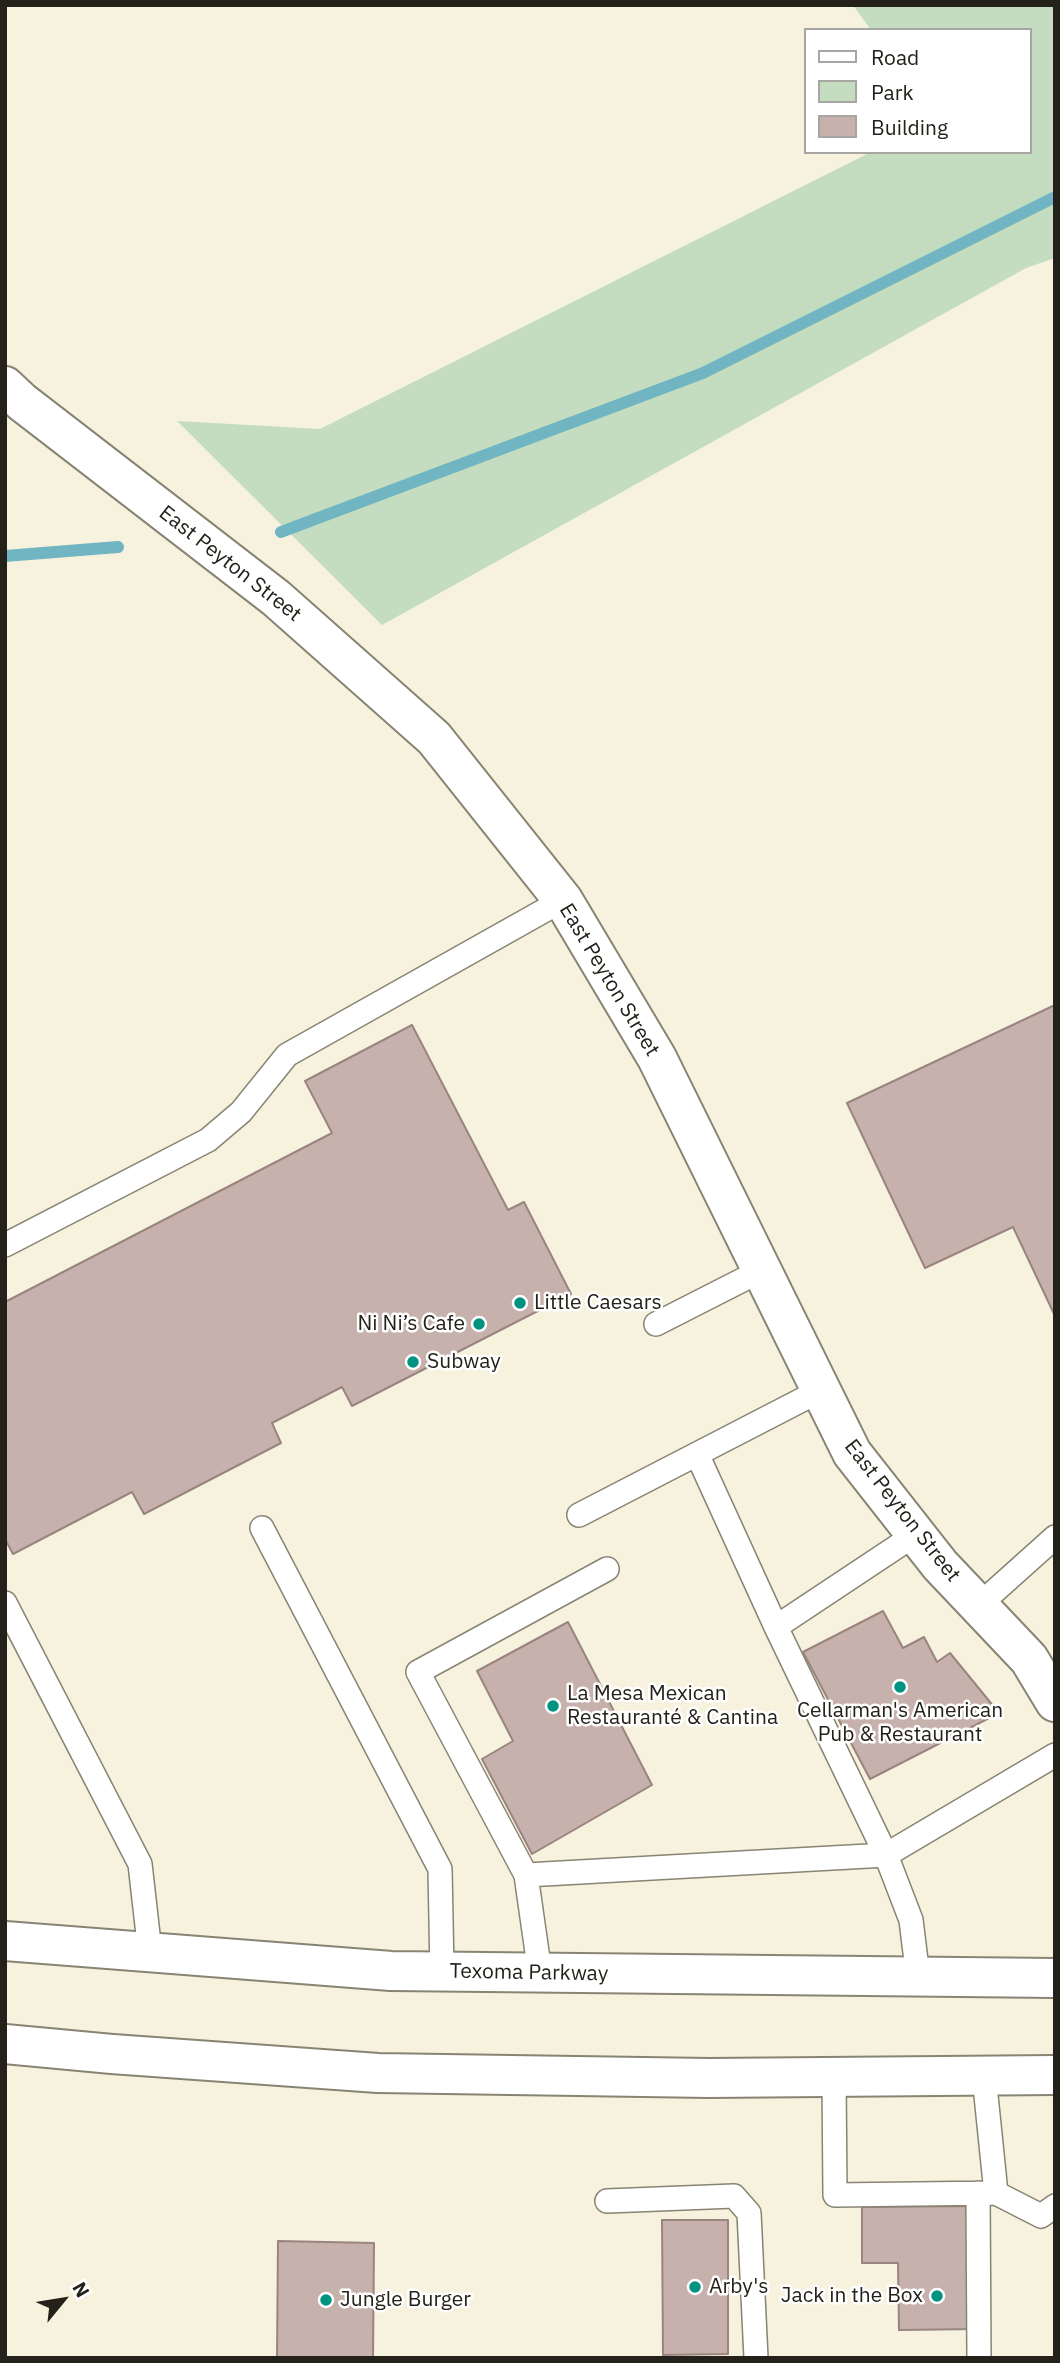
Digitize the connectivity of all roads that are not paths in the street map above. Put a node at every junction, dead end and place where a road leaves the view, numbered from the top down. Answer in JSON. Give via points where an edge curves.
{"nodes":[{"id":1,"x":5,"y":386,"type":"edge"},
{"id":2,"x":563,"y":900,"type":"junction"},
{"id":3,"x":5,"y":1245,"type":"edge"},
{"id":4,"x":762,"y":1270,"type":"junction"},
{"id":5,"x":656,"y":1324,"type":"dead end"},
{"id":6,"x":821,"y":1390,"type":"junction"},
{"id":7,"x":697,"y":1454,"type":"junction"},
{"id":8,"x":579,"y":1516,"type":"dead end"},
{"id":9,"x":262,"y":1528,"type":"dead end"},
{"id":10,"x":916,"y":1534,"type":"junction"},
{"id":11,"x":1055,"y":1537,"type":"edge"},
{"id":12,"x":607,"y":1569,"type":"dead end"},
{"id":13,"x":5,"y":1603,"type":"edge"},
{"id":14,"x":978,"y":1606,"type":"junction"},
{"id":15,"x":776,"y":1627,"type":"junction"},
{"id":16,"x":1055,"y":1702,"type":"edge"},
{"id":17,"x":1055,"y":1755,"type":"edge"},
{"id":18,"x":886,"y":1855,"type":"junction"},
{"id":19,"x":526,"y":1875,"type":"junction"},
{"id":20,"x":5,"y":1941,"type":"edge"},
{"id":21,"x":150,"y":1952,"type":"junction"},
{"id":22,"x":442,"y":1972,"type":"junction"},
{"id":23,"x":540,"y":1973,"type":"junction"},
{"id":24,"x":918,"y":1977,"type":"junction"},
{"id":25,"x":1055,"y":1978,"type":"edge"},
{"id":26,"x":5,"y":2044,"type":"edge"},
{"id":27,"x":984,"y":2076,"type":"junction"},
{"id":28,"x":1055,"y":2076,"type":"edge"},
{"id":29,"x":834,"y":2077,"type":"junction"},
{"id":30,"x":987,"y":2193,"type":"junction"},
{"id":31,"x":607,"y":2201,"type":"dead end"},
{"id":32,"x":1055,"y":2206,"type":"edge"},
{"id":33,"x":756,"y":2358,"type":"edge"},
{"id":34,"x":979,"y":2358,"type":"edge"}],
"edges":[{"from":1,"to":2,"type":"main road","name":"East Peyton Street","via":[[276,598],[434,738]]},
{"from":2,"to":3,"type":"lane","via":[[287,1055],[241,1112],[208,1140]]},
{"from":2,"to":4,"type":"main road","name":"East Peyton Street","via":[[657,1058]]},
{"from":4,"to":5,"type":"lane"},
{"from":4,"to":6,"type":"main road","name":"East Peyton Street"},
{"from":6,"to":7,"type":"lane"},
{"from":6,"to":10,"type":"main road","name":"East Peyton Street","via":[[852,1453]]},
{"from":7,"to":8,"type":"lane"},
{"from":7,"to":15,"type":"lane"},
{"from":9,"to":22,"type":"lane","via":[[440,1870]]},
{"from":10,"to":14,"type":"main road","name":"East Peyton Street"},
{"from":10,"to":15,"type":"lane"},
{"from":11,"to":14,"type":"lane"},
{"from":12,"to":19,"type":"lane","via":[[418,1672]]},
{"from":13,"to":21,"type":"lane","via":[[140,1864]]},
{"from":14,"to":16,"type":"main road","name":"East Peyton Street","via":[[1028,1658]]},
{"from":15,"to":18,"type":"lane"},
{"from":17,"to":18,"type":"lane"},
{"from":18,"to":19,"type":"lane"},
{"from":18,"to":24,"type":"lane","via":[[911,1920]]},
{"from":19,"to":23,"type":"lane"},
{"from":20,"to":21,"type":"main road","name":"Texoma Parkway"},
{"from":21,"to":22,"type":"main road","name":"Texoma Parkway"},
{"from":22,"to":23,"type":"main road","name":"Texoma Parkway"},
{"from":23,"to":24,"type":"main road","name":"Texoma Parkway"},
{"from":24,"to":25,"type":"main road","name":"Texoma Parkway"},
{"from":26,"to":29,"type":"main road","via":[[378,2073]]},
{"from":27,"to":28,"type":"main road"},
{"from":27,"to":29,"type":"main road"},
{"from":27,"to":30,"type":"lane"},
{"from":29,"to":30,"type":"lane","via":[[835,2195]]},
{"from":30,"to":32,"type":"lane","via":[[1041,2216]]},
{"from":30,"to":34,"type":"lane"},
{"from":31,"to":33,"type":"lane","via":[[734,2196],[749,2213]]}]}
